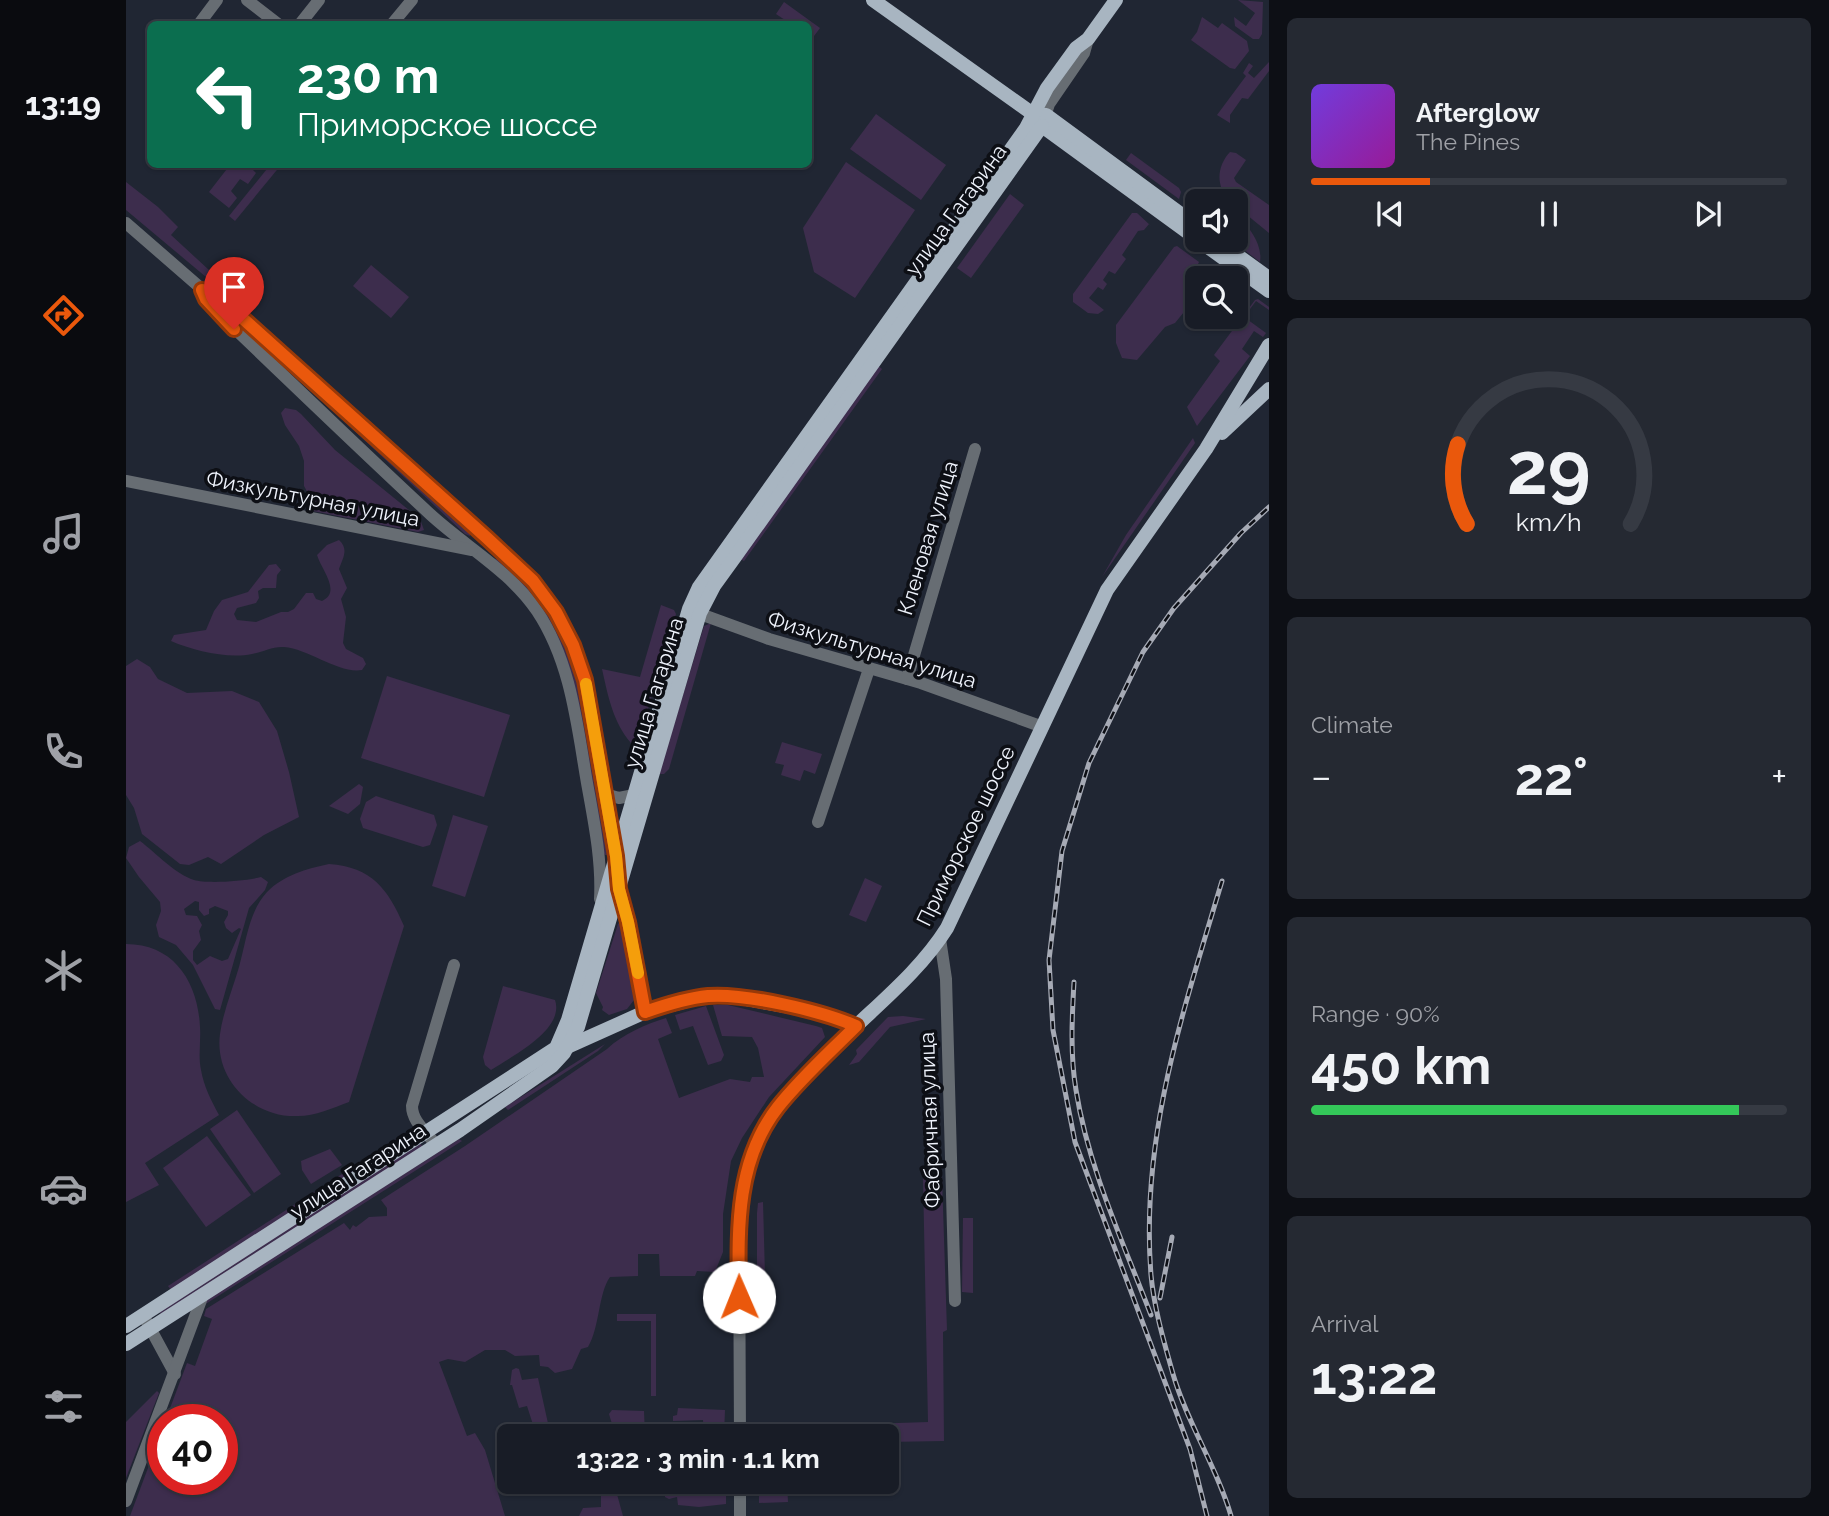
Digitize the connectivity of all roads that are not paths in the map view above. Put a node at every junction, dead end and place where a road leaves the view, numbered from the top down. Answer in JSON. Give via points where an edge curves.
{"nodes":[{"id":1,"x":217,"y":0,"type":"edge"},
{"id":2,"x":247,"y":0,"type":"edge"},
{"id":3,"x":320,"y":0,"type":"edge"},
{"id":4,"x":412,"y":0,"type":"edge"},
{"id":5,"x":873,"y":0,"type":"edge"},
{"id":6,"x":1116,"y":0,"type":"edge"},
{"id":7,"x":201,"y":21,"type":"edge"},
{"id":8,"x":274,"y":21,"type":"edge"},
{"id":9,"x":302,"y":21,"type":"edge"},
{"id":10,"x":394,"y":21,"type":"edge"},
{"id":11,"x":1040,"y":118,"type":"junction"},
{"id":12,"x":1185,"y":218,"type":"edge"},
{"id":13,"x":126,"y":223,"type":"edge"},
{"id":14,"x":1185,"y":229,"type":"edge"},
{"id":15,"x":1219,"y":252,"type":"edge"},
{"id":16,"x":1229,"y":252,"type":"edge"},
{"id":17,"x":1242,"y":266,"type":"edge"},
{"id":18,"x":1244,"y":266,"type":"edge"},
{"id":19,"x":1248,"y":269,"type":"edge"},
{"id":20,"x":1248,"y":270,"type":"edge"},
{"id":21,"x":1269,"y":278,"type":"edge"},
{"id":22,"x":202,"y":290,"type":"junction"},
{"id":23,"x":1269,"y":291,"type":"edge"},
{"id":24,"x":1268,"y":349,"type":"edge"},
{"id":25,"x":1269,"y":389,"type":"edge"},
{"id":26,"x":975,"y":449,"type":"dead end"},
{"id":27,"x":1206,"y":449,"type":"junction"},
{"id":28,"x":126,"y":481,"type":"edge"},
{"id":29,"x":487,"y":538,"type":"junction"},
{"id":30,"x":476,"y":551,"type":"junction"},
{"id":31,"x":694,"y":611,"type":"junction"},
{"id":32,"x":869,"y":668,"type":"junction"},
{"id":33,"x":906,"y":679,"type":"junction"},
{"id":34,"x":1044,"y":727,"type":"junction"},
{"id":35,"x":605,"y":793,"type":"junction"},
{"id":36,"x":634,"y":795,"type":"junction"},
{"id":37,"x":818,"y":822,"type":"dead end"},
{"id":38,"x":623,"y":854,"type":"junction"},
{"id":39,"x":599,"y":855,"type":"junction"},
{"id":40,"x":619,"y":889,"type":"junction"},
{"id":41,"x":600,"y":911,"type":"junction"},
{"id":42,"x":940,"y":939,"type":"junction"},
{"id":43,"x":454,"y":965,"type":"dead end"},
{"id":44,"x":645,"y":1012,"type":"junction"},
{"id":45,"x":856,"y":1026,"type":"junction"},
{"id":46,"x":562,"y":1047,"type":"junction"},
{"id":47,"x":426,"y":1132,"type":"junction"},
{"id":48,"x":436,"y":1145,"type":"junction"},
{"id":49,"x":203,"y":1295,"type":"junction"},
{"id":50,"x":955,"y":1301,"type":"dead end"},
{"id":51,"x":143,"y":1315,"type":"junction"},
{"id":52,"x":126,"y":1326,"type":"edge"},
{"id":53,"x":150,"y":1328,"type":"junction"},
{"id":54,"x":126,"y":1343,"type":"edge"},
{"id":55,"x":175,"y":1374,"type":"junction"},
{"id":56,"x":740,"y":1424,"type":"edge"},
{"id":57,"x":740,"y":1494,"type":"edge"},
{"id":58,"x":126,"y":1502,"type":"edge"},
{"id":59,"x":740,"y":1516,"type":"edge"}],
"edges":[{"from":1,"to":7,"type":"street"},
{"from":2,"to":8,"type":"street"},
{"from":3,"to":9,"type":"street"},
{"from":4,"to":10,"type":"street"},
{"from":5,"to":11,"type":"main road"},
{"from":6,"to":11,"type":"main road","name":"улица Гагарина","via":[[1040,97]]},
{"from":11,"to":12,"type":"main road"},
{"from":11,"to":14,"type":"main road"},
{"from":11,"to":31,"type":"main road","name":"улица Гагарина"},
{"from":13,"to":22,"type":"street"},
{"from":15,"to":17,"type":"main road"},
{"from":16,"to":18,"type":"main road"},
{"from":19,"to":21,"type":"main road"},
{"from":20,"to":23,"type":"main road"},
{"from":22,"to":29,"type":"street","via":[[216,295]]},
{"from":22,"to":30,"type":"street","via":[[234,329],[434,518]]},
{"from":24,"to":27,"type":"main road","name":"Приморское шоссе"},
{"from":25,"to":27,"type":"main road","name":"Приморское шоссе"},
{"from":26,"to":33,"type":"street","name":"Кленовая улица"},
{"from":27,"to":34,"type":"main road","name":"Приморское шоссе","via":[[1107,590]]},
{"from":28,"to":30,"type":"street","name":"Физкультурная улица"},
{"from":29,"to":30,"type":"street"},
{"from":29,"to":35,"type":"street","via":[[539,589],[573,645],[585,680]]},
{"from":30,"to":39,"type":"street","via":[[527,597],[558,652],[573,699]]},
{"from":31,"to":32,"type":"street","name":"Физкультурная улица"},
{"from":31,"to":36,"type":"main road","name":"улица Гагарина"},
{"from":31,"to":38,"type":"main road","name":"улица Гагарина"},
{"from":32,"to":33,"type":"street","name":"Физкультурная улица"},
{"from":32,"to":37,"type":"street"},
{"from":33,"to":34,"type":"street","name":"Физкультурная улица"},
{"from":34,"to":42,"type":"main road","name":"Приморское шоссе"},
{"from":35,"to":36,"type":"street","via":[[615,798]]},
{"from":35,"to":38,"type":"street"},
{"from":36,"to":38,"type":"main road","name":"улица Гагарина"},
{"from":38,"to":39,"type":"street","via":[[604,859]]},
{"from":38,"to":40,"type":"main road","name":"улица Гагарина"},
{"from":38,"to":41,"type":"main road","name":"улица Гагарина"},
{"from":39,"to":41,"type":"street"},
{"from":40,"to":44,"type":"street"},
{"from":40,"to":46,"type":"main road","name":"улица Гагарина","via":[[578,1027]]},
{"from":41,"to":46,"type":"main road","name":"улица Гагарина"},
{"from":42,"to":45,"type":"main road","name":"Приморское шоссе"},
{"from":42,"to":50,"type":"street","name":"Фабричная улица","via":[[946,979]]},
{"from":43,"to":47,"type":"street","via":[[412,1106],[412,1115]]},
{"from":44,"to":45,"type":"main road","via":[[690,999],[730,996],[822,1013]]},
{"from":44,"to":46,"type":"main road"},
{"from":45,"to":56,"type":"street","via":[[777,1108],[749,1164],[739,1222]]},
{"from":46,"to":47,"type":"main road","name":"улица Гагарина"},
{"from":46,"to":48,"type":"main road","name":"улица Гагарина","via":[[552,1066]]},
{"from":47,"to":48,"type":"street"},
{"from":47,"to":51,"type":"main road","name":"улица Гагарина"},
{"from":48,"to":49,"type":"main road","name":"улица Гагарина"},
{"from":49,"to":53,"type":"main road","name":"улица Гагарина"},
{"from":49,"to":55,"type":"street"},
{"from":51,"to":52,"type":"main road","name":"улица Гагарина"},
{"from":51,"to":53,"type":"street"},
{"from":53,"to":54,"type":"main road","name":"улица Гагарина"},
{"from":53,"to":55,"type":"street"},
{"from":55,"to":58,"type":"street"},
{"from":57,"to":59,"type":"street"}]}
